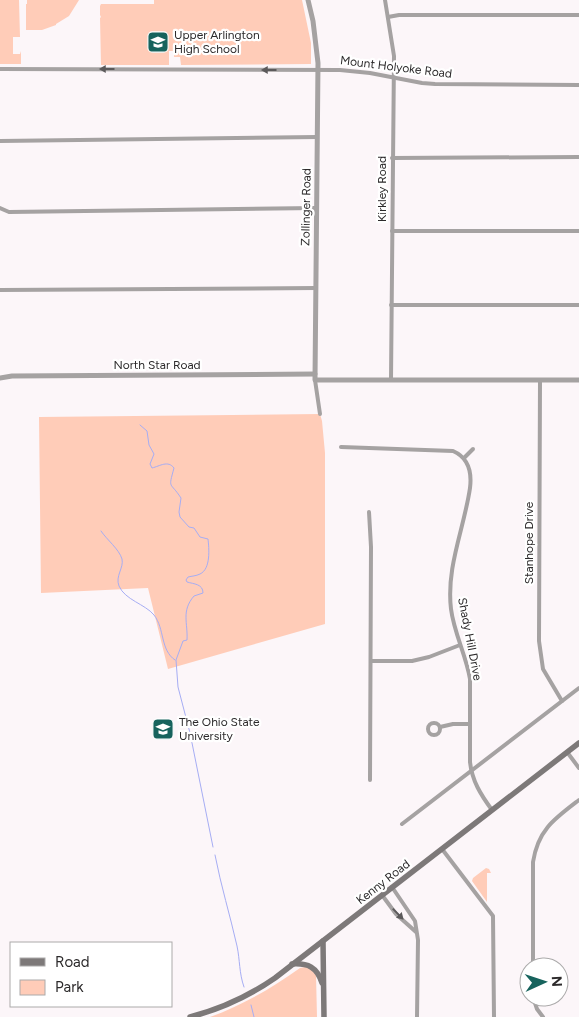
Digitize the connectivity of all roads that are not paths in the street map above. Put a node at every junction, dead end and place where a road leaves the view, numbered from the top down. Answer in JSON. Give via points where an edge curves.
{"nodes":[{"id":1,"x":308,"y":0,"type":"edge"},
{"id":2,"x":384,"y":0,"type":"edge"},
{"id":3,"x":579,"y":15,"type":"edge"},
{"id":4,"x":388,"y":17,"type":"junction"},
{"id":5,"x":0,"y":69,"type":"edge"},
{"id":6,"x":318,"y":70,"type":"junction"},
{"id":7,"x":393,"y":78,"type":"junction"},
{"id":8,"x":579,"y":85,"type":"edge"},
{"id":9,"x":317,"y":137,"type":"junction"},
{"id":10,"x":0,"y":141,"type":"edge"},
{"id":11,"x":579,"y":157,"type":"edge"},
{"id":12,"x":392,"y":158,"type":"junction"},
{"id":13,"x":0,"y":208,"type":"edge"},
{"id":14,"x":316,"y":208,"type":"junction"},
{"id":15,"x":392,"y":231,"type":"junction"},
{"id":16,"x":579,"y":231,"type":"edge"},
{"id":17,"x":316,"y":288,"type":"junction"},
{"id":18,"x":0,"y":290,"type":"edge"},
{"id":19,"x":391,"y":305,"type":"junction"},
{"id":20,"x":579,"y":305,"type":"edge"},
{"id":21,"x":315,"y":374,"type":"junction"},
{"id":22,"x":0,"y":378,"type":"edge"},
{"id":23,"x":315,"y":380,"type":"junction"},
{"id":24,"x":391,"y":380,"type":"junction"},
{"id":25,"x":540,"y":380,"type":"junction"},
{"id":26,"x":579,"y":380,"type":"edge"},
{"id":27,"x":320,"y":414,"type":"dead end"},
{"id":28,"x":341,"y":447,"type":"dead end"},
{"id":29,"x":473,"y":449,"type":"dead end"},
{"id":30,"x":464,"y":458,"type":"junction"},
{"id":31,"x":369,"y":512,"type":"dead end"},
{"id":32,"x":460,"y":645,"type":"junction"},
{"id":33,"x":371,"y":661,"type":"junction"},
{"id":34,"x":579,"y":688,"type":"edge"},
{"id":35,"x":562,"y":701,"type":"junction"},
{"id":36,"x":469,"y":724,"type":"junction"},
{"id":37,"x":440,"y":727,"type":"dead end"},
{"id":38,"x":579,"y":743,"type":"edge"},
{"id":39,"x":567,"y":752,"type":"junction"},
{"id":40,"x":579,"y":768,"type":"edge"},
{"id":41,"x":471,"y":771,"type":"junction"},
{"id":42,"x":370,"y":780,"type":"dead end"},
{"id":43,"x":579,"y":800,"type":"edge"},
{"id":44,"x":492,"y":810,"type":"junction"},
{"id":45,"x":402,"y":824,"type":"dead end"},
{"id":46,"x":442,"y":849,"type":"junction"},
{"id":47,"x":392,"y":888,"type":"junction"},
{"id":48,"x":382,"y":895,"type":"junction"},
{"id":49,"x":416,"y":932,"type":"junction"},
{"id":50,"x":323,"y":940,"type":"junction"},
{"id":51,"x":533,"y":957,"type":"edge"},
{"id":52,"x":292,"y":964,"type":"junction"},
{"id":53,"x":324,"y":987,"type":"junction"},
{"id":54,"x":190,"y":1017,"type":"edge"},
{"id":55,"x":324,"y":1017,"type":"edge"},
{"id":56,"x":417,"y":1017,"type":"edge"},
{"id":57,"x":494,"y":1017,"type":"edge"}],
"edges":[{"from":1,"to":6,"type":"street","name":"Zollinger Road"},
{"from":2,"to":4,"type":"street","name":"Kirkley Road"},
{"from":3,"to":4,"type":"street"},
{"from":4,"to":7,"type":"street","name":"Kirkley Road","via":[[393,46]]},
{"from":6,"to":5,"type":"street","name":"Mount Holyoke Road","one_way":true},
{"from":6,"to":7,"type":"street","name":"Mount Holyoke Road","via":[[370,73]]},
{"from":6,"to":9,"type":"street","name":"Zollinger Road"},
{"from":7,"to":8,"type":"street","name":"Mount Holyoke Road","via":[[450,85]]},
{"from":7,"to":12,"type":"street","name":"Kirkley Road"},
{"from":9,"to":10,"type":"street"},
{"from":9,"to":14,"type":"street","name":"Zollinger Road"},
{"from":11,"to":12,"type":"street"},
{"from":12,"to":15,"type":"street","name":"Kirkley Road"},
{"from":13,"to":14,"type":"street","via":[[9,212]]},
{"from":14,"to":17,"type":"street","name":"Zollinger Road"},
{"from":15,"to":16,"type":"street"},
{"from":15,"to":19,"type":"street","name":"Kirkley Road"},
{"from":17,"to":18,"type":"street"},
{"from":17,"to":21,"type":"street","name":"Zollinger Road"},
{"from":19,"to":20,"type":"street"},
{"from":19,"to":24,"type":"street","name":"Kirkley Road"},
{"from":21,"to":22,"type":"street","name":"North Star Road"},
{"from":21,"to":23,"type":"street","name":"Zollinger Road"},
{"from":23,"to":24,"type":"street"},
{"from":23,"to":27,"type":"street","name":"Zollinger Road"},
{"from":24,"to":25,"type":"street"},
{"from":25,"to":26,"type":"street"},
{"from":25,"to":35,"type":"street","name":"Stanhope Drive","via":[[539,641],[543,670]]},
{"from":28,"to":30,"type":"street","via":[[453,450]]},
{"from":29,"to":30,"type":"street"},
{"from":30,"to":32,"type":"street","name":"Shady Hill Drive","via":[[470,469],[469,498],[451,574],[451,608]]},
{"from":31,"to":33,"type":"street"},
{"from":32,"to":33,"type":"street","via":[[412,661]]},
{"from":32,"to":36,"type":"street","name":"Shady Hill Drive","via":[[470,679]]},
{"from":33,"to":42,"type":"street"},
{"from":34,"to":35,"type":"street"},
{"from":35,"to":41,"type":"street"},
{"from":36,"to":37,"type":"street"},
{"from":36,"to":41,"type":"street","name":"Shady Hill Drive"},
{"from":38,"to":39,"type":"main road","name":"Kenny Road"},
{"from":39,"to":40,"type":"street"},
{"from":39,"to":44,"type":"main road","name":"Kenny Road"},
{"from":41,"to":44,"type":"street","name":"Shady Hill Drive","via":[[479,792]]},
{"from":41,"to":45,"type":"street"},
{"from":43,"to":51,"type":"street","via":[[546,828],[535,849]]},
{"from":44,"to":46,"type":"main road","name":"Kenny Road"},
{"from":46,"to":47,"type":"main road","name":"Kenny Road"},
{"from":46,"to":57,"type":"street","via":[[493,916]]},
{"from":47,"to":48,"type":"main road","name":"Kenny Road"},
{"from":47,"to":49,"type":"street","via":[[415,921]]},
{"from":48,"to":49,"type":"street","one_way":true,"via":[[396,914]]},
{"from":48,"to":50,"type":"main road","name":"Kenny Road"},
{"from":49,"to":56,"type":"street"},
{"from":50,"to":52,"type":"main road","name":"Kenny Road"},
{"from":50,"to":53,"type":"main road"},
{"from":52,"to":53,"type":"main road","via":[[312,967]]},
{"from":52,"to":54,"type":"main road","name":"Kenny Road","via":[[252,994]]},
{"from":53,"to":55,"type":"main road"}]}
